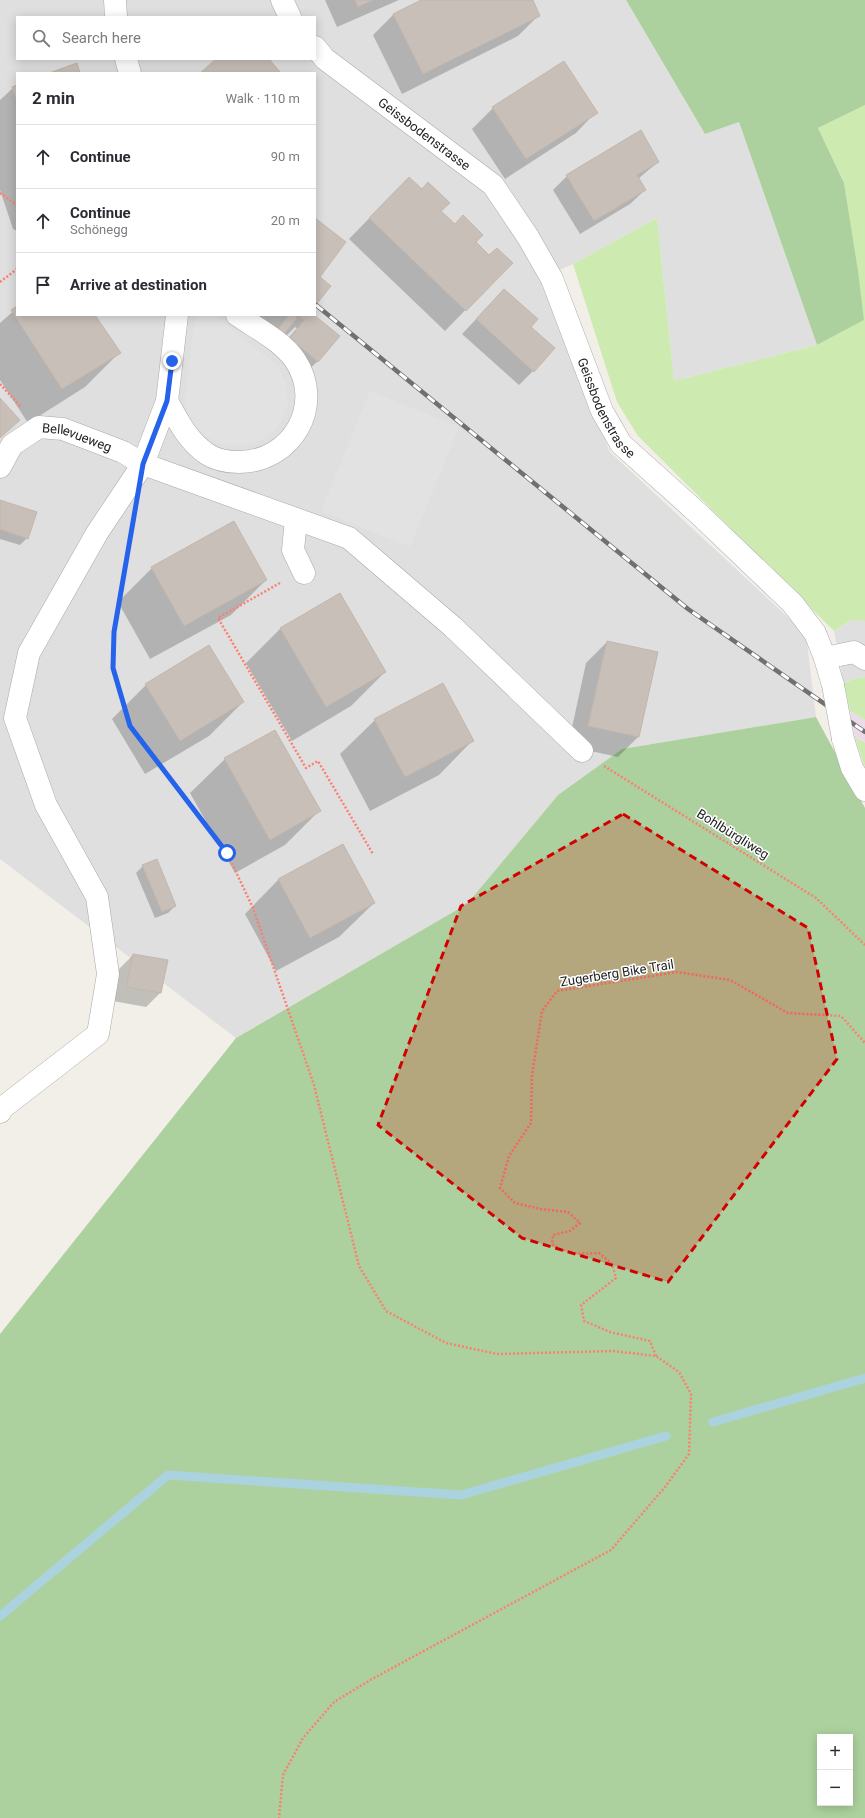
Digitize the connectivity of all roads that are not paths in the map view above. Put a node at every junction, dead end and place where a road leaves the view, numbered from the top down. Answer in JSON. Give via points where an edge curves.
{"nodes":[{"id":1,"x":115,"y":0,"type":"edge"},
{"id":2,"x":282,"y":0,"type":"edge"},
{"id":3,"x":116,"y":16,"type":"edge"},
{"id":4,"x":290,"y":16,"type":"edge"},
{"id":5,"x":316,"y":48,"type":"edge"},
{"id":6,"x":126,"y":60,"type":"edge"},
{"id":7,"x":130,"y":72,"type":"edge"},
{"id":8,"x":177,"y":316,"type":"edge"},
{"id":9,"x":238,"y":316,"type":"edge"},
{"id":10,"x":167,"y":401,"type":"junction"},
{"id":11,"x":143,"y":464,"type":"junction"},
{"id":12,"x":0,"y":468,"type":"edge"},
{"id":13,"x":296,"y":519,"type":"junction"},
{"id":14,"x":304,"y":571,"type":"road end"},
{"id":15,"x":825,"y":658,"type":"junction"},
{"id":16,"x":865,"y":659,"type":"edge"},
{"id":17,"x":582,"y":751,"type":"road end"},
{"id":18,"x":865,"y":790,"type":"edge"},
{"id":19,"x":0,"y":1112,"type":"edge"}],
"edges":[{"from":1,"to":3,"type":"street"},
{"from":2,"to":4,"type":"street"},
{"from":5,"to":15,"type":"street","name":"Geissbodenstrasse","via":[[325,59],[493,185],[528,237],[552,279],[602,411],[621,444],[793,604],[815,633]]},
{"from":6,"to":7,"type":"street"},
{"from":8,"to":10,"type":"street"},
{"from":9,"to":10,"type":"street","via":[[280,345],[295,360],[304,380],[306,402],[301,423],[289,442],[272,455],[251,462],[229,462],[208,455],[191,441]]},
{"from":10,"to":11,"type":"street"},
{"from":11,"to":12,"type":"street","name":"Bellevueweg","via":[[123,452],[63,429],[39,427],[12,445]]},
{"from":11,"to":13,"type":"street","name":"Bellevueweg"},
{"from":11,"to":19,"type":"street","via":[[97,533],[29,653],[15,718],[46,805],[97,897],[108,974],[98,1034]]},
{"from":13,"to":14,"type":"street","via":[[292,550]]},
{"from":13,"to":17,"type":"street","name":"Bellevueweg","via":[[349,538],[452,627]]},
{"from":15,"to":16,"type":"street","via":[[854,652]]},
{"from":15,"to":18,"type":"street","name":"Geissbodenstrasse","bridge":true,"via":[[843,739],[852,768]]}]}
